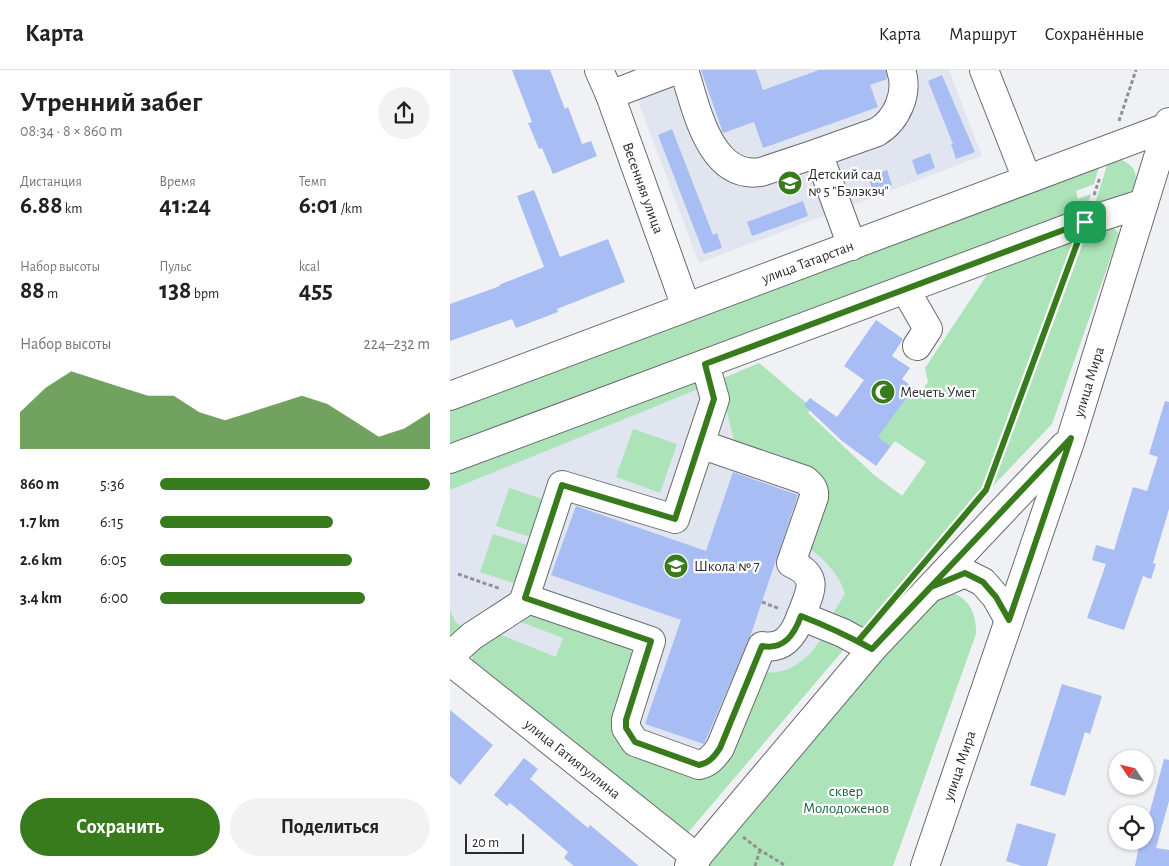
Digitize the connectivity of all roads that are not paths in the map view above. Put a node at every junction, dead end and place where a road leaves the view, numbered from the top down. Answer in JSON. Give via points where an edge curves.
{"nodes":[{"id":1,"x":600,"y":70,"type":"edge"},
{"id":2,"x":676,"y":70,"type":"edge"},
{"id":3,"x":684,"y":70,"type":"edge"},
{"id":4,"x":901,"y":70,"type":"edge"},
{"id":5,"x":984,"y":70,"type":"edge"},
{"id":6,"x":610,"y":95,"type":"junction"},
{"id":7,"x":1168,"y":125,"type":"edge"},
{"id":8,"x":818,"y":153,"type":"junction"},
{"id":9,"x":1028,"y":179,"type":"junction"},
{"id":10,"x":1155,"y":191,"type":"edge"},
{"id":11,"x":852,"y":246,"type":"junction"},
{"id":12,"x":905,"y":289,"type":"junction"},
{"id":13,"x":686,"y":307,"type":"junction"},
{"id":14,"x":917,"y":346,"type":"dead end"},
{"id":15,"x":705,"y":364,"type":"junction"},
{"id":16,"x":450,"y":396,"type":"edge"},
{"id":17,"x":1071,"y":438,"type":"junction"},
{"id":18,"x":700,"y":444,"type":"junction"},
{"id":19,"x":450,"y":459,"type":"edge"},
{"id":20,"x":931,"y":587,"type":"junction"},
{"id":21,"x":525,"y":598,"type":"junction"},
{"id":22,"x":801,"y":616,"type":"junction"},
{"id":23,"x":1009,"y":620,"type":"junction"},
{"id":24,"x":872,"y":649,"type":"junction"},
{"id":25,"x":450,"y":657,"type":"edge"},
{"id":26,"x":693,"y":862,"type":"edge"},
{"id":27,"x":925,"y":866,"type":"edge"}],
"edges":[{"from":1,"to":6,"type":"street","name":"Весенняя улица"},
{"from":2,"to":6,"type":"street"},
{"from":3,"to":8,"type":"street","via":[[712,148],[724,162],[751,174]]},
{"from":4,"to":8,"type":"street","via":[[903,95],[884,128]]},
{"from":5,"to":9,"type":"street"},
{"from":6,"to":13,"type":"street","name":"Весенняя улица"},
{"from":7,"to":9,"type":"street","name":"улица Татарстан"},
{"from":7,"to":10,"type":"street","name":"улица Мира"},
{"from":8,"to":11,"type":"street"},
{"from":9,"to":11,"type":"street","name":"улица Татарстан"},
{"from":10,"to":12,"type":"street","via":[[1085,222]]},
{"from":10,"to":17,"type":"street","name":"улица Мира"},
{"from":11,"to":13,"type":"street","name":"улица Татарстан"},
{"from":12,"to":14,"type":"street","via":[[928,329]]},
{"from":12,"to":15,"type":"street"},
{"from":13,"to":16,"type":"street","name":"улица Татарстан"},
{"from":15,"to":18,"type":"street","via":[[714,399]]},
{"from":15,"to":19,"type":"street"},
{"from":17,"to":20,"type":"street"},
{"from":17,"to":23,"type":"street","name":"улица Мира"},
{"from":18,"to":21,"type":"street","via":[[675,519],[562,485]]},
{"from":18,"to":22,"type":"street","via":[[805,480],[815,492],[791,563],[804,569],[810,577]]},
{"from":20,"to":23,"type":"street","via":[[965,573],[983,582]]},
{"from":20,"to":24,"type":"street"},
{"from":21,"to":22,"type":"street","via":[[651,641],[626,728],[635,742],[699,765],[713,758],[720,748],[762,646],[770,648],[782,644],[796,628]]},
{"from":21,"to":25,"type":"street","via":[[523,603],[472,636]]},
{"from":22,"to":24,"type":"street"},
{"from":23,"to":27,"type":"street","name":"улица Мира"},
{"from":24,"to":26,"type":"street"},
{"from":25,"to":26,"type":"street","name":"улица Гатиятуллина","via":[[455,665]]}]}
